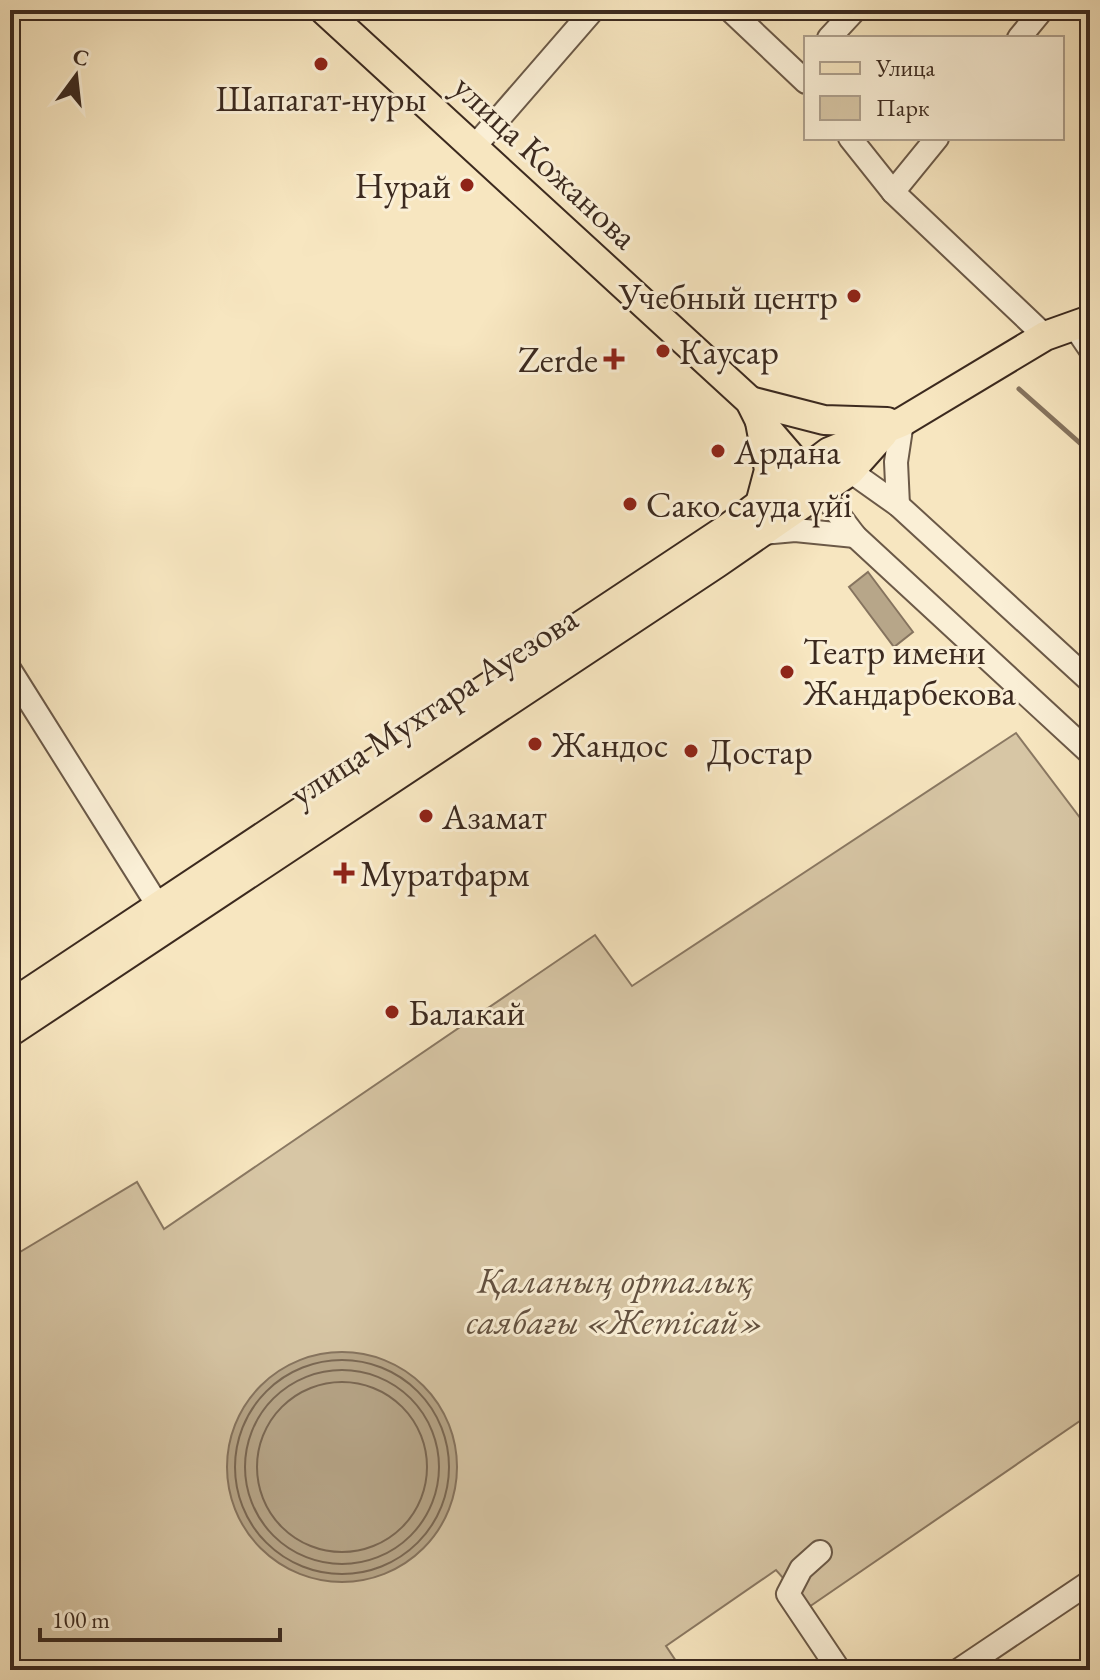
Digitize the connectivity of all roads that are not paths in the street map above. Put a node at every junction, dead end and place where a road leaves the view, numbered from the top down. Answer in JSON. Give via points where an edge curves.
{"nodes":[{"id":1,"x":324,"y":10,"type":"edge"},
{"id":2,"x":730,"y":10,"type":"edge"},
{"id":3,"x":855,"y":10,"type":"edge"},
{"id":4,"x":1042,"y":10,"type":"edge"},
{"id":5,"x":582,"y":14,"type":"edge"},
{"id":6,"x":831,"y":36,"type":"edge"},
{"id":7,"x":1021,"y":36,"type":"edge"},
{"id":8,"x":803,"y":72,"type":"edge"},
{"id":9,"x":852,"y":140,"type":"edge"},
{"id":10,"x":935,"y":140,"type":"edge"},
{"id":11,"x":475,"y":146,"type":"junction"},
{"id":12,"x":893,"y":192,"type":"junction"},
{"id":13,"x":1082,"y":322,"type":"edge"},
{"id":14,"x":1045,"y":336,"type":"junction"},
{"id":15,"x":1090,"y":349,"type":"edge"},
{"id":16,"x":755,"y":411,"type":"junction"},
{"id":17,"x":788,"y":411,"type":"junction"},
{"id":18,"x":895,"y":425,"type":"junction"},
{"id":19,"x":839,"y":461,"type":"junction"},
{"id":20,"x":810,"y":480,"type":"junction"},
{"id":21,"x":760,"y":504,"type":"junction"},
{"id":22,"x":898,"y":505,"type":"junction"},
{"id":23,"x":756,"y":533,"type":"junction"},
{"id":24,"x":855,"y":536,"type":"junction"},
{"id":25,"x":10,"y":670,"type":"edge"},
{"id":26,"x":1090,"y":681,"type":"edge"},
{"id":27,"x":1090,"y":753,"type":"edge"},
{"id":28,"x":157,"y":904,"type":"junction"},
{"id":29,"x":15,"y":1009,"type":"edge"},
{"id":30,"x":820,"y":1552,"type":"dead end"},
{"id":31,"x":1090,"y":1582,"type":"edge"},
{"id":32,"x":839,"y":1670,"type":"edge"},
{"id":33,"x":959,"y":1670,"type":"edge"}],
"edges":[{"from":1,"to":11,"type":"main road","name":"улица Кожанова"},
{"from":2,"to":8,"type":"street"},
{"from":3,"to":6,"type":"street"},
{"from":4,"to":7,"type":"street"},
{"from":5,"to":11,"type":"street"},
{"from":9,"to":12,"type":"street"},
{"from":10,"to":12,"type":"street"},
{"from":11,"to":16,"type":"main road","name":"улица Кожанова"},
{"from":12,"to":14,"type":"street"},
{"from":13,"to":14,"type":"main road","name":"улица Мухтара Ауезова"},
{"from":13,"to":15,"type":"street"},
{"from":14,"to":18,"type":"main road","name":"улица Мухтара Ауезова"},
{"from":16,"to":17,"type":"main road","name":"улица Кожанова"},
{"from":16,"to":20,"type":"main road","name":"улица Кожанова"},
{"from":16,"to":21,"type":"main road","via":[[769,470]]},
{"from":17,"to":18,"type":"main road","name":"улица Кожанова","via":[[824,420]]},
{"from":17,"to":19,"type":"main road"},
{"from":18,"to":19,"type":"main road","name":"улица Мухтара Ауезова"},
{"from":18,"to":22,"type":"street"},
{"from":19,"to":20,"type":"main road","name":"улица Мухтара Ауезова"},
{"from":19,"to":22,"type":"street"},
{"from":20,"to":21,"type":"main road","name":"улица Мухтара Ауезова"},
{"from":20,"to":23,"type":"main road","name":"улица Мухтара Ауезова"},
{"from":20,"to":24,"type":"street","name":"улица Кожанова"},
{"from":21,"to":28,"type":"main road","name":"улица Мухтара Ауезова"},
{"from":22,"to":26,"type":"street"},
{"from":23,"to":24,"type":"street","via":[[795,530]]},
{"from":23,"to":29,"type":"main road","name":"улица Мухтара Ауезова","via":[[717,563]]},
{"from":24,"to":27,"type":"street","name":"улица Кожанова"},
{"from":25,"to":28,"type":"street"},
{"from":28,"to":29,"type":"main road","name":"улица Мухтара Ауезова"},
{"from":30,"to":32,"type":"street","via":[[801,1569],[788,1594]]},
{"from":31,"to":33,"type":"street"}]}
